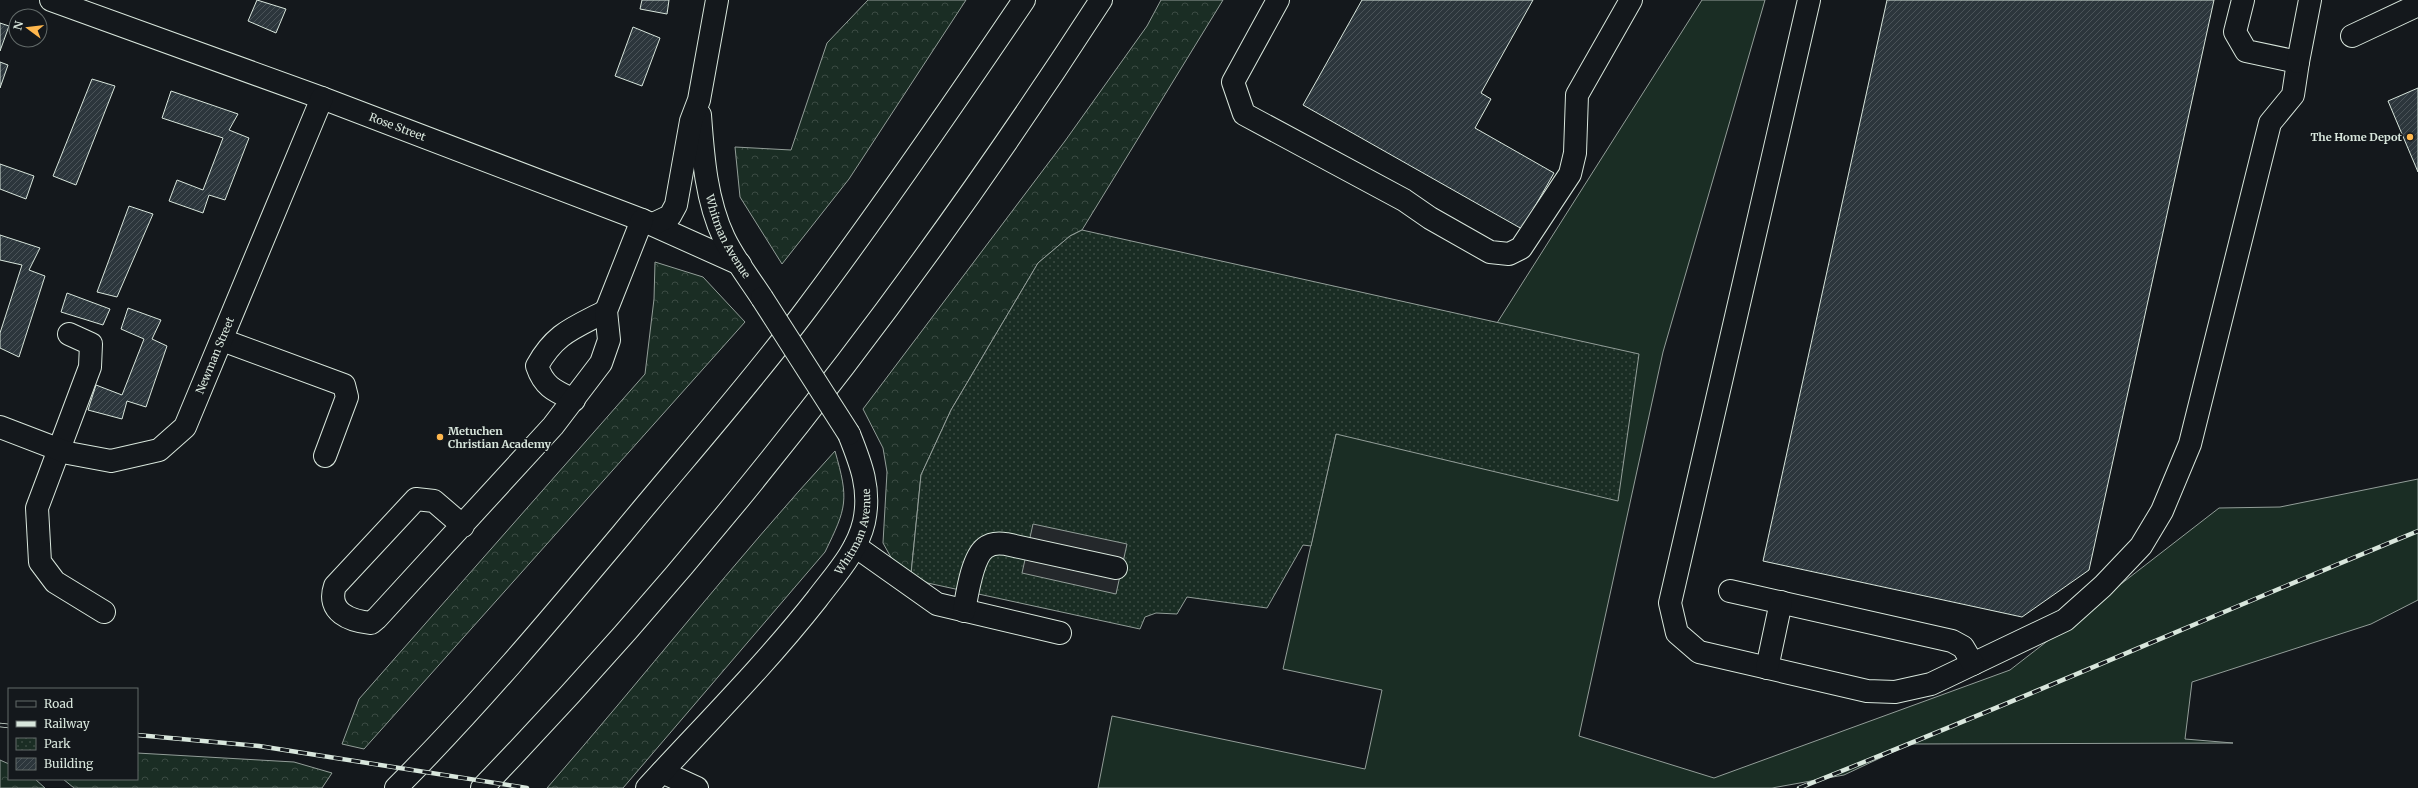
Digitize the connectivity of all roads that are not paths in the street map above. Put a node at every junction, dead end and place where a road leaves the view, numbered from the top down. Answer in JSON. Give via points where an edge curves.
{"nodes":[{"id":1,"x":51,"y":0,"type":"edge"},
{"id":2,"x":718,"y":0,"type":"edge"},
{"id":3,"x":1024,"y":0,"type":"edge"},
{"id":4,"x":1101,"y":0,"type":"edge"},
{"id":5,"x":1278,"y":0,"type":"edge"},
{"id":6,"x":1631,"y":0,"type":"edge"},
{"id":7,"x":1809,"y":0,"type":"edge"},
{"id":8,"x":2243,"y":0,"type":"edge"},
{"id":9,"x":2310,"y":0,"type":"edge"},
{"id":10,"x":2418,"y":5,"type":"edge"},
{"id":11,"x":2352,"y":36,"type":"dead end"},
{"id":12,"x":2298,"y":62,"type":"junction"},
{"id":13,"x":322,"y":98,"type":"junction"},
{"id":14,"x":699,"y":100,"type":"junction"},
{"id":15,"x":648,"y":222,"type":"junction"},
{"id":16,"x":740,"y":264,"type":"junction"},
{"id":17,"x":606,"y":311,"type":"junction"},
{"id":18,"x":69,"y":334,"type":"dead end"},
{"id":19,"x":222,"y":340,"type":"junction"},
{"id":20,"x":574,"y":400,"type":"junction"},
{"id":21,"x":0,"y":428,"type":"edge"},
{"id":22,"x":60,"y":450,"type":"junction"},
{"id":23,"x":325,"y":456,"type":"dead end"},
{"id":24,"x":463,"y":526,"type":"junction"},
{"id":25,"x":855,"y":546,"type":"junction"},
{"id":26,"x":1116,"y":568,"type":"dead end"},
{"id":27,"x":1730,"y":590,"type":"dead end"},
{"id":28,"x":1781,"y":602,"type":"junction"},
{"id":29,"x":964,"y":610,"type":"junction"},
{"id":30,"x":104,"y":612,"type":"dead end"},
{"id":31,"x":1060,"y":633,"type":"dead end"},
{"id":32,"x":1973,"y":664,"type":"junction"},
{"id":33,"x":1767,"y":668,"type":"junction"},
{"id":34,"x":662,"y":772,"type":"junction"},
{"id":35,"x":396,"y":788,"type":"edge"},
{"id":36,"x":482,"y":788,"type":"edge"},
{"id":37,"x":647,"y":788,"type":"edge"},
{"id":38,"x":697,"y":788,"type":"edge"}],
"edges":[{"from":1,"to":13,"type":"main road","name":"Rose Street"},
{"from":2,"to":14,"type":"main road","name":"Whitman Avenue"},
{"from":3,"to":35,"type":"main road","via":[[939,124],[765,363],[587,576],[431,753]]},
{"from":4,"to":36,"type":"main road","via":[[934,245],[802,420],[652,602],[526,743]]},
{"from":5,"to":6,"type":"main road","via":[[1233,82],[1244,114],[1404,200],[1490,252],[1509,254],[1522,248],[1570,174],[1575,153],[1577,95]]},
{"from":7,"to":33,"type":"main road","via":[[1670,603],[1677,633],[1699,652]]},
{"from":8,"to":12,"type":"main road","via":[[2235,32],[2246,51]]},
{"from":9,"to":12,"type":"main road"},
{"from":10,"to":11,"type":"main road"},
{"from":12,"to":32,"type":"main road","via":[[2293,95],[2270,123],[2190,444],[2162,511],[2141,546],[2103,586],[2065,620]]},
{"from":13,"to":15,"type":"main road","name":"Rose Street"},
{"from":13,"to":19,"type":"main road","name":"Newman Street"},
{"from":14,"to":15,"type":"main road","name":"Whitman Avenue","via":[[691,121],[676,205],[670,216]]},
{"from":14,"to":16,"type":"main road","name":"Whitman Avenue","via":[[707,186],[724,238]]},
{"from":15,"to":16,"type":"main road","name":"Rose Street"},
{"from":15,"to":17,"type":"main road"},
{"from":16,"to":25,"type":"main road","name":"Whitman Avenue","bridge":true,"via":[[848,434],[864,468],[864,522]]},
{"from":17,"to":20,"type":"main road","via":[[609,340],[606,352]]},
{"from":17,"to":20,"type":"main road","via":[[557,337],[546,349],[537,366],[541,378],[551,388]]},
{"from":18,"to":22,"type":"main road","via":[[91,344],[90,367]]},
{"from":19,"to":22,"type":"main road","name":"Newman Street","via":[[185,427],[159,450],[111,461]]},
{"from":19,"to":23,"type":"main road","via":[[344,385],[347,397]]},
{"from":20,"to":24,"type":"main road"},
{"from":21,"to":22,"type":"main road","name":"Newman Street"},
{"from":22,"to":30,"type":"main road","via":[[37,508],[40,562],[55,582]]},
{"from":24,"to":24,"type":"main road","via":[[371,623],[351,619],[334,606],[333,592],[339,582],[416,499],[434,501]]},
{"from":25,"to":29,"type":"main road","via":[[937,604]]},
{"from":25,"to":34,"type":"main road","name":"Whitman Avenue","via":[[845,563],[794,628]]},
{"from":26,"to":29,"type":"main road","via":[[1006,544],[989,545],[980,552]]},
{"from":27,"to":28,"type":"main road"},
{"from":28,"to":32,"type":"main road","via":[[1952,641],[1963,647]]},
{"from":28,"to":33,"type":"main road"},
{"from":29,"to":31,"type":"main road"},
{"from":32,"to":33,"type":"main road","via":[[1931,684],[1895,692],[1867,691]]},
{"from":34,"to":37,"type":"main road","name":"Whitman Avenue"},
{"from":34,"to":38,"type":"main road"}]}
